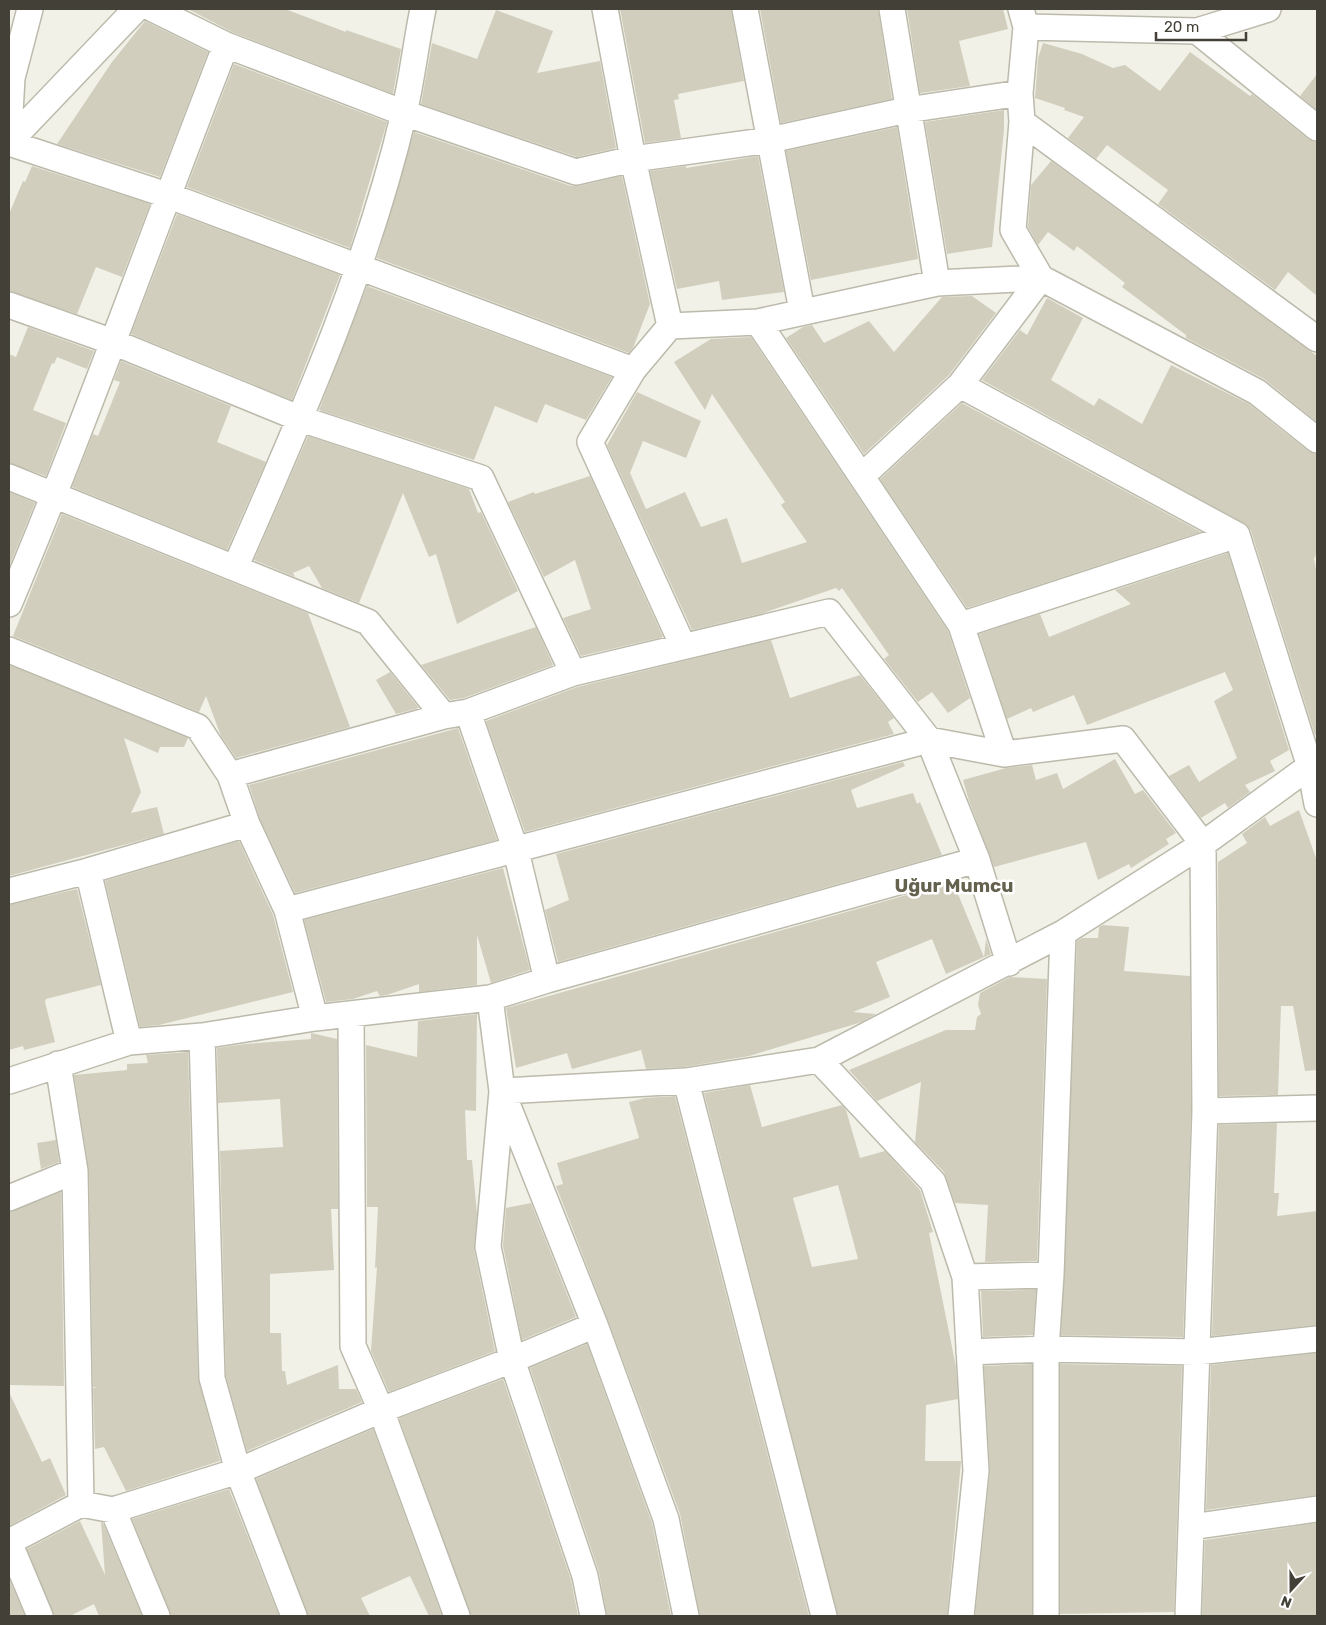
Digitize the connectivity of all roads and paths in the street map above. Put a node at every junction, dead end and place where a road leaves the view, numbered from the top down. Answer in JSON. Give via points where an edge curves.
{"nodes":[{"id":1,"x":30,"y":9,"type":"edge"},
{"id":2,"x":136,"y":9,"type":"edge"},
{"id":3,"x":153,"y":9,"type":"edge"},
{"id":4,"x":422,"y":9,"type":"edge"},
{"id":5,"x":605,"y":9,"type":"edge"},
{"id":6,"x":745,"y":9,"type":"edge"},
{"id":7,"x":892,"y":9,"type":"edge"},
{"id":8,"x":1268,"y":9,"type":"edge"},
{"id":9,"x":1024,"y":18,"type":"edge"},
{"id":10,"x":1198,"y":31,"type":"junction"},
{"id":11,"x":226,"y":45,"type":"junction"},
{"id":12,"x":1020,"y":93,"type":"junction"},
{"id":13,"x":907,"y":110,"type":"junction"},
{"id":14,"x":404,"y":113,"type":"junction"},
{"id":15,"x":1022,"y":122,"type":"junction"},
{"id":16,"x":1317,"y":128,"type":"edge"},
{"id":17,"x":9,"y":130,"type":"edge"},
{"id":18,"x":770,"y":140,"type":"junction"},
{"id":19,"x":9,"y":142,"type":"edge"},
{"id":20,"x":633,"y":159,"type":"junction"},
{"id":21,"x":167,"y":195,"type":"junction"},
{"id":22,"x":360,"y":266,"type":"junction"},
{"id":23,"x":1041,"y":278,"type":"junction"},
{"id":24,"x":937,"y":283,"type":"junction"},
{"id":25,"x":9,"y":305,"type":"edge"},
{"id":26,"x":802,"y":310,"type":"junction"},
{"id":27,"x":758,"y":322,"type":"junction"},
{"id":28,"x":670,"y":326,"type":"junction"},
{"id":29,"x":1317,"y":339,"type":"edge"},
{"id":30,"x":113,"y":342,"type":"junction"},
{"id":31,"x":633,"y":370,"type":"junction"},
{"id":32,"x":960,"y":385,"type":"junction"},
{"id":33,"x":301,"y":419,"type":"junction"},
{"id":34,"x":1317,"y":440,"type":"edge"},
{"id":35,"x":862,"y":476,"type":"junction"},
{"id":36,"x":9,"y":477,"type":"edge"},
{"id":37,"x":55,"y":494,"type":"junction"},
{"id":38,"x":1237,"y":535,"type":"junction"},
{"id":39,"x":235,"y":568,"type":"junction"},
{"id":40,"x":9,"y":604,"type":"edge"},
{"id":41,"x":961,"y":625,"type":"junction"},
{"id":42,"x":683,"y":646,"type":"junction"},
{"id":43,"x":9,"y":650,"type":"edge"},
{"id":44,"x":573,"y":673,"type":"junction"},
{"id":45,"x":456,"y":714,"type":"junction"},
{"id":46,"x":929,"y":740,"type":"junction"},
{"id":47,"x":1004,"y":754,"type":"junction"},
{"id":48,"x":1315,"y":764,"type":"edge"},
{"id":49,"x":230,"y":775,"type":"junction"},
{"id":50,"x":1317,"y":804,"type":"edge"},
{"id":51,"x":247,"y":824,"type":"junction"},
{"id":52,"x":1203,"y":844,"type":"junction"},
{"id":53,"x":516,"y":850,"type":"junction"},
{"id":54,"x":977,"y":860,"type":"junction"},
{"id":55,"x":88,"y":871,"type":"junction"},
{"id":56,"x":9,"y":891,"type":"edge"},
{"id":57,"x":287,"y":910,"type":"junction"},
{"id":58,"x":1064,"y":933,"type":"junction"},
{"id":59,"x":1009,"y":963,"type":"junction"},
{"id":60,"x":547,"y":980,"type":"junction"},
{"id":61,"x":490,"y":998,"type":"junction"},
{"id":62,"x":351,"y":1014,"type":"junction"},
{"id":63,"x":315,"y":1018,"type":"junction"},
{"id":64,"x":202,"y":1036,"type":"junction"},
{"id":65,"x":129,"y":1042,"type":"junction"},
{"id":66,"x":819,"y":1060,"type":"junction"},
{"id":67,"x":58,"y":1064,"type":"junction"},
{"id":68,"x":9,"y":1081,"type":"edge"},
{"id":69,"x":686,"y":1081,"type":"junction"},
{"id":70,"x":502,"y":1091,"type":"junction"},
{"id":71,"x":1317,"y":1108,"type":"edge"},
{"id":72,"x":1204,"y":1111,"type":"junction"},
{"id":73,"x":76,"y":1171,"type":"junction"},
{"id":74,"x":9,"y":1198,"type":"edge"},
{"id":75,"x":1051,"y":1275,"type":"junction"},
{"id":76,"x":965,"y":1277,"type":"junction"},
{"id":77,"x":595,"y":1324,"type":"junction"},
{"id":78,"x":1317,"y":1339,"type":"edge"},
{"id":79,"x":1046,"y":1349,"type":"junction"},
{"id":80,"x":970,"y":1352,"type":"junction"},
{"id":81,"x":1197,"y":1352,"type":"junction"},
{"id":82,"x":512,"y":1360,"type":"junction"},
{"id":83,"x":381,"y":1410,"type":"junction"},
{"id":84,"x":238,"y":1471,"type":"junction"},
{"id":85,"x":81,"y":1504,"type":"junction"},
{"id":86,"x":1317,"y":1509,"type":"edge"},
{"id":87,"x":113,"y":1510,"type":"junction"},
{"id":88,"x":1191,"y":1527,"type":"junction"},
{"id":89,"x":9,"y":1542,"type":"edge"},
{"id":90,"x":40,"y":1616,"type":"edge"},
{"id":91,"x":157,"y":1616,"type":"edge"},
{"id":92,"x":294,"y":1616,"type":"edge"},
{"id":93,"x":457,"y":1616,"type":"edge"},
{"id":94,"x":593,"y":1616,"type":"edge"},
{"id":95,"x":686,"y":1616,"type":"edge"},
{"id":96,"x":824,"y":1616,"type":"edge"},
{"id":97,"x":961,"y":1616,"type":"edge"},
{"id":98,"x":1046,"y":1616,"type":"edge"},
{"id":99,"x":1188,"y":1616,"type":"edge"}],
"edges":[{"from":1,"to":17,"type":"street","via":[[12,78]]},
{"from":2,"to":19,"type":"street"},
{"from":3,"to":11,"type":"street"},
{"from":4,"to":14,"type":"street"},
{"from":5,"to":20,"type":"street"},
{"from":6,"to":18,"type":"street"},
{"from":7,"to":13,"type":"street"},
{"from":8,"to":10,"type":"street"},
{"from":9,"to":10,"type":"street"},
{"from":9,"to":12,"type":"street"},
{"from":10,"to":16,"type":"street"},
{"from":11,"to":14,"type":"street"},
{"from":11,"to":21,"type":"street"},
{"from":12,"to":13,"type":"street"},
{"from":12,"to":15,"type":"street"},
{"from":13,"to":18,"type":"street"},
{"from":13,"to":24,"type":"street"},
{"from":14,"to":20,"type":"street","via":[[576,172]]},
{"from":14,"to":22,"type":"street"},
{"from":15,"to":23,"type":"street","via":[[1013,230]]},
{"from":15,"to":29,"type":"street"},
{"from":18,"to":20,"type":"street"},
{"from":18,"to":26,"type":"street"},
{"from":19,"to":21,"type":"street"},
{"from":20,"to":28,"type":"street"},
{"from":21,"to":22,"type":"street"},
{"from":21,"to":30,"type":"street"},
{"from":22,"to":31,"type":"street"},
{"from":22,"to":33,"type":"street"},
{"from":23,"to":24,"type":"street"},
{"from":23,"to":32,"type":"street"},
{"from":23,"to":34,"type":"street","via":[[1257,392]]},
{"from":24,"to":26,"type":"street"},
{"from":25,"to":30,"type":"street"},
{"from":26,"to":27,"type":"street"},
{"from":27,"to":28,"type":"street"},
{"from":27,"to":35,"type":"street"},
{"from":28,"to":31,"type":"street"},
{"from":30,"to":33,"type":"street"},
{"from":30,"to":37,"type":"street"},
{"from":31,"to":42,"type":"street","via":[[590,442]]},
{"from":32,"to":35,"type":"street"},
{"from":32,"to":38,"type":"street"},
{"from":33,"to":39,"type":"street"},
{"from":33,"to":44,"type":"street","via":[[481,478]]},
{"from":35,"to":41,"type":"street"},
{"from":36,"to":37,"type":"street"},
{"from":37,"to":39,"type":"street"},
{"from":37,"to":40,"type":"street"},
{"from":38,"to":41,"type":"street"},
{"from":38,"to":48,"type":"street"},
{"from":39,"to":45,"type":"street","via":[[368,622]]},
{"from":41,"to":47,"type":"street"},
{"from":42,"to":44,"type":"street"},
{"from":42,"to":46,"type":"street","via":[[829,612]]},
{"from":43,"to":49,"type":"street","via":[[198,727]]},
{"from":44,"to":45,"type":"street"},
{"from":45,"to":49,"type":"street"},
{"from":45,"to":53,"type":"street"},
{"from":46,"to":47,"type":"street"},
{"from":46,"to":53,"type":"street"},
{"from":46,"to":54,"type":"street"},
{"from":47,"to":52,"type":"street","via":[[1123,739]]},
{"from":48,"to":50,"type":"street"},
{"from":48,"to":52,"type":"street"},
{"from":49,"to":51,"type":"street"},
{"from":51,"to":55,"type":"street"},
{"from":51,"to":57,"type":"street"},
{"from":52,"to":58,"type":"street"},
{"from":52,"to":72,"type":"street"},
{"from":53,"to":57,"type":"street"},
{"from":53,"to":60,"type":"street"},
{"from":54,"to":59,"type":"street"},
{"from":54,"to":60,"type":"street"},
{"from":55,"to":56,"type":"street"},
{"from":55,"to":65,"type":"street"},
{"from":57,"to":63,"type":"street"},
{"from":58,"to":59,"type":"street"},
{"from":58,"to":75,"type":"street"},
{"from":59,"to":66,"type":"street"},
{"from":60,"to":61,"type":"street"},
{"from":61,"to":62,"type":"street"},
{"from":61,"to":70,"type":"street"},
{"from":62,"to":63,"type":"street"},
{"from":62,"to":83,"type":"street","via":[[353,1346]]},
{"from":63,"to":64,"type":"street"},
{"from":64,"to":65,"type":"street"},
{"from":64,"to":84,"type":"street","via":[[212,1378]]},
{"from":65,"to":67,"type":"street"},
{"from":66,"to":69,"type":"street"},
{"from":66,"to":76,"type":"street","via":[[933,1182]]},
{"from":67,"to":68,"type":"street"},
{"from":67,"to":73,"type":"street"},
{"from":69,"to":70,"type":"street"},
{"from":69,"to":96,"type":"street"},
{"from":70,"to":77,"type":"street"},
{"from":70,"to":82,"type":"street","via":[[488,1247]]},
{"from":71,"to":72,"type":"street"},
{"from":72,"to":81,"type":"street"},
{"from":73,"to":74,"type":"street"},
{"from":73,"to":85,"type":"street"},
{"from":75,"to":76,"type":"street"},
{"from":75,"to":79,"type":"street"},
{"from":76,"to":80,"type":"street"},
{"from":77,"to":82,"type":"street"},
{"from":77,"to":95,"type":"street","via":[[666,1519]]},
{"from":78,"to":81,"type":"street"},
{"from":79,"to":80,"type":"street"},
{"from":79,"to":81,"type":"street"},
{"from":79,"to":98,"type":"street"},
{"from":80,"to":97,"type":"street","via":[[976,1471]]},
{"from":81,"to":88,"type":"street"},
{"from":82,"to":83,"type":"street"},
{"from":82,"to":94,"type":"street","via":[[585,1576]]},
{"from":83,"to":84,"type":"street"},
{"from":83,"to":93,"type":"street"},
{"from":84,"to":87,"type":"street"},
{"from":84,"to":92,"type":"street"},
{"from":85,"to":87,"type":"street"},
{"from":85,"to":89,"type":"street"},
{"from":86,"to":88,"type":"street"},
{"from":87,"to":91,"type":"street"},
{"from":88,"to":99,"type":"street"},
{"from":89,"to":90,"type":"street"}]}
